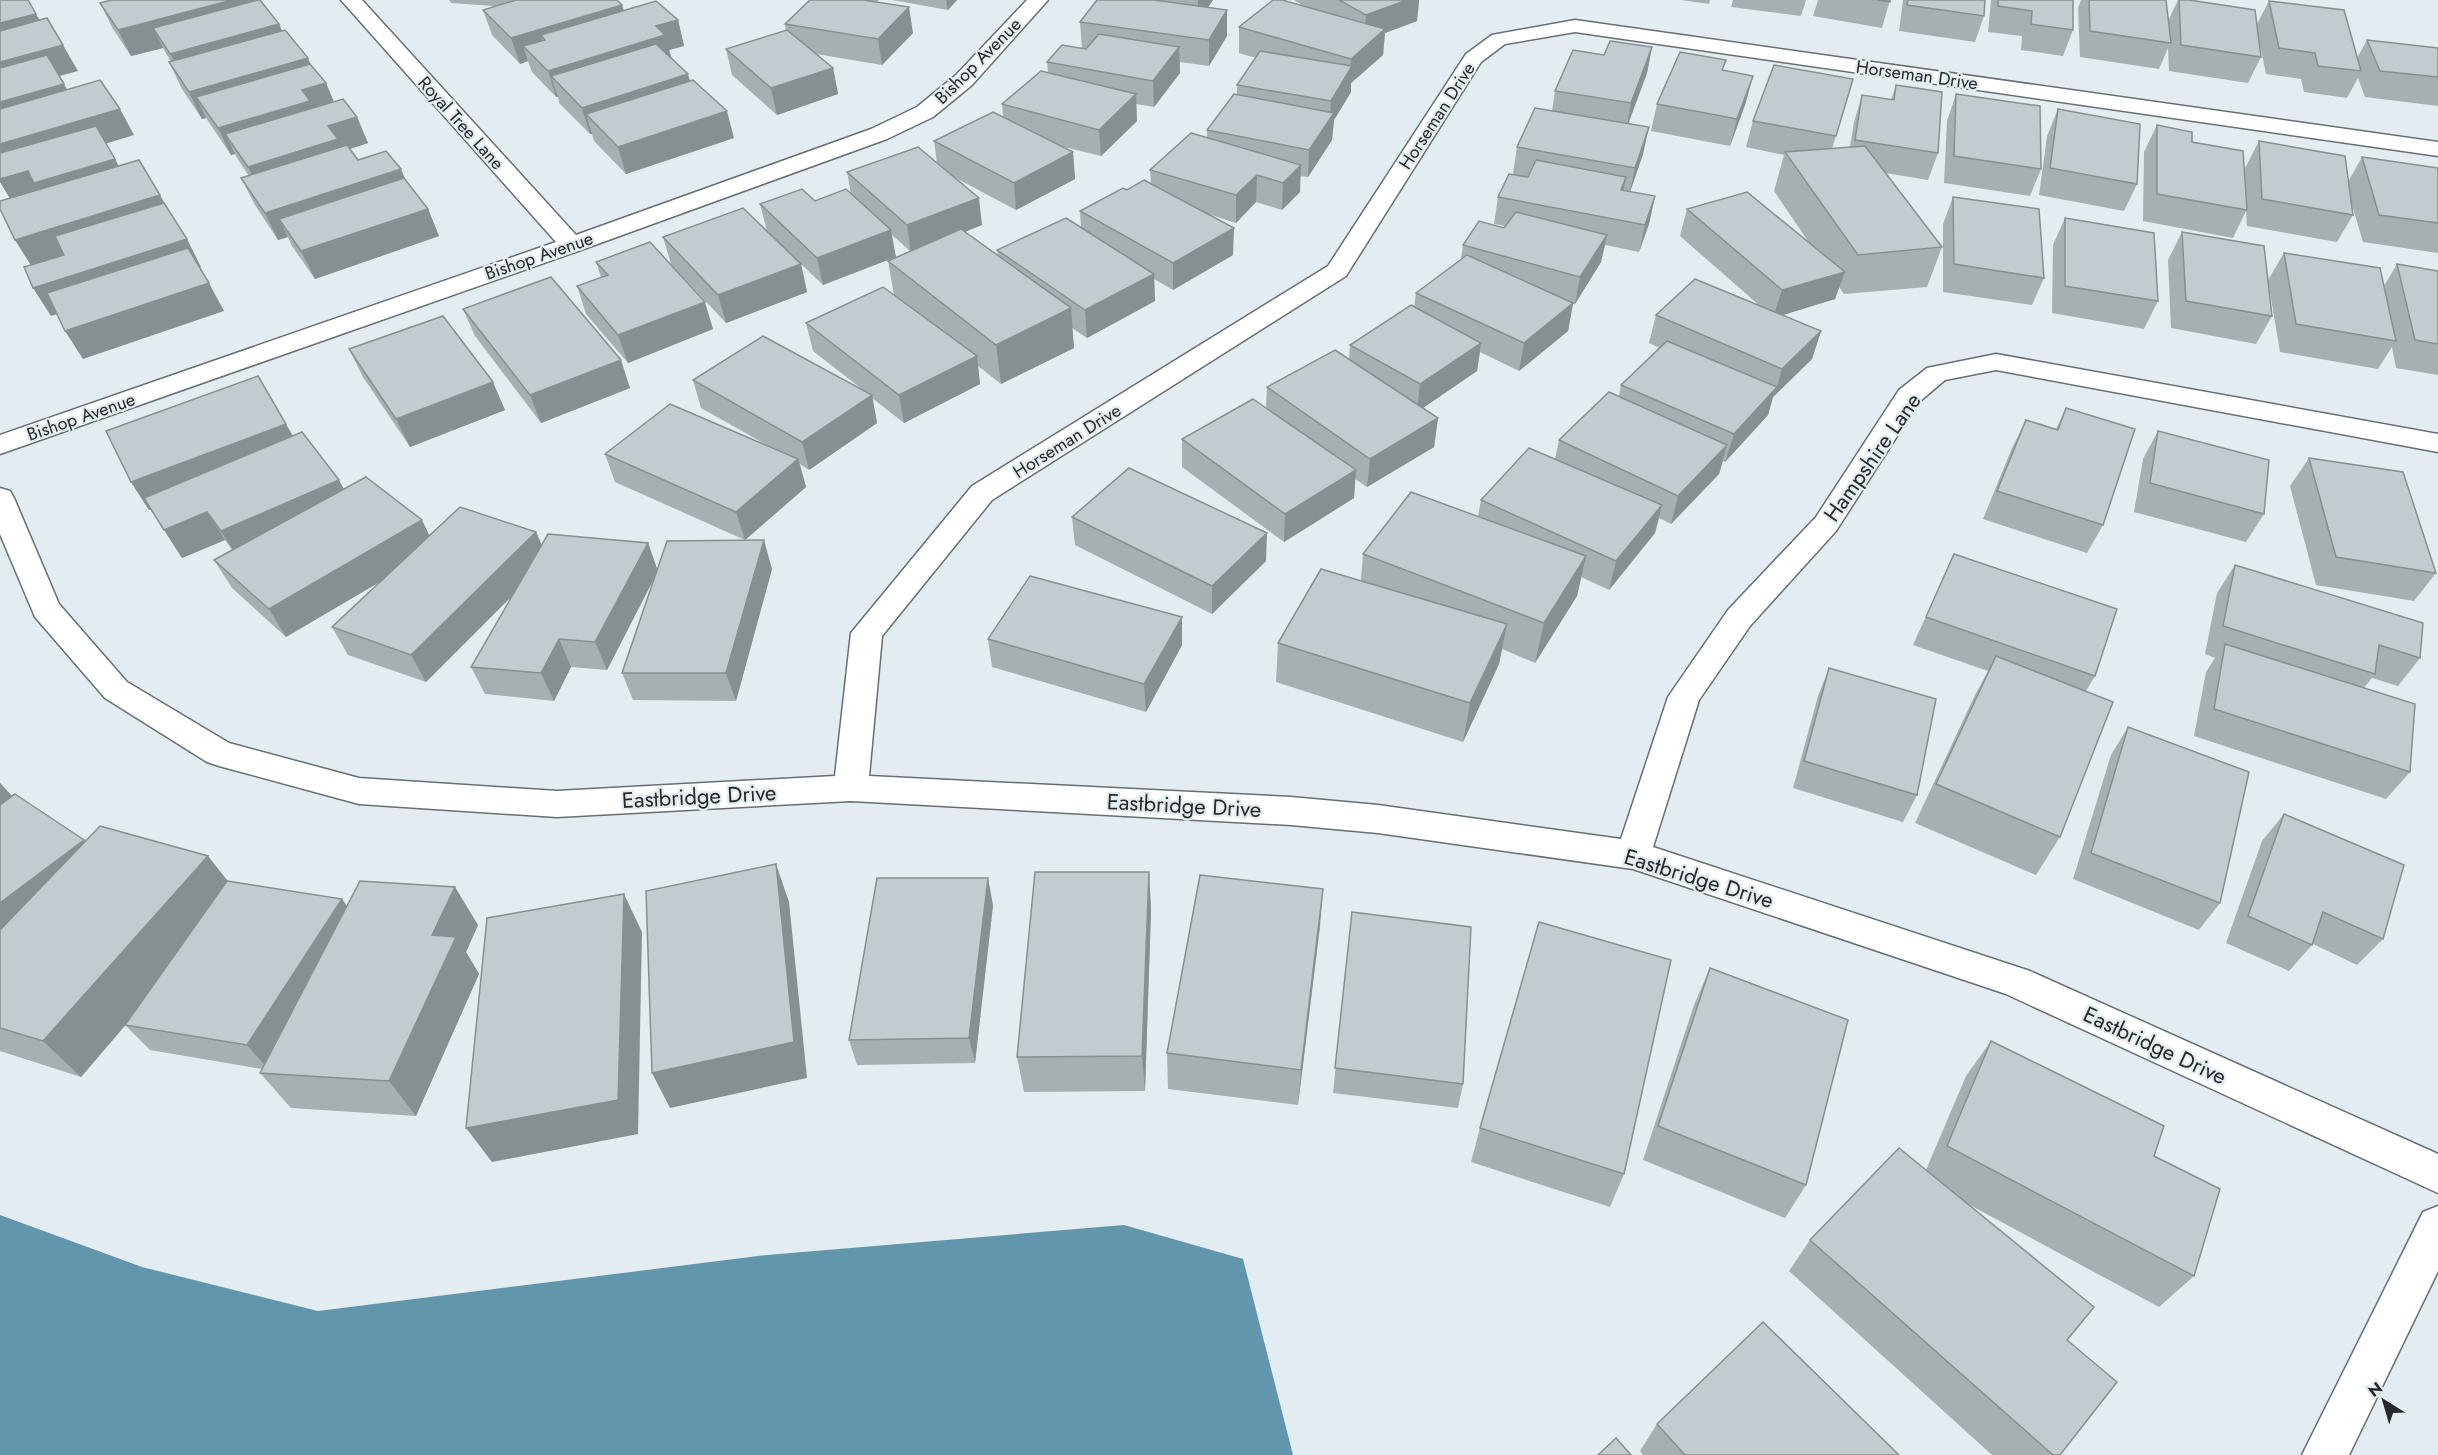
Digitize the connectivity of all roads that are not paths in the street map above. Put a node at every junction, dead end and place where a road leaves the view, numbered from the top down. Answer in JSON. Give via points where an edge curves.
{"nodes":[{"id":1,"x":351,"y":0,"type":"edge"},
{"id":2,"x":1038,"y":0,"type":"edge"},
{"id":3,"x":2438,"y":149,"type":"edge"},
{"id":4,"x":572,"y":245,"type":"junction"},
{"id":5,"x":2438,"y":443,"type":"edge"},
{"id":6,"x":0,"y":445,"type":"edge"},
{"id":7,"x":0,"y":498,"type":"edge"},
{"id":8,"x":851,"y":788,"type":"junction"},
{"id":9,"x":1633,"y":855,"type":"junction"},
{"id":10,"x":2438,"y":1174,"type":"edge"},
{"id":11,"x":2438,"y":1226,"type":"edge"},
{"id":12,"x":2325,"y":1455,"type":"edge"}],
"edges":[{"from":1,"to":4,"type":"street","name":"Royal Tree Lane"},
{"from":2,"to":4,"type":"street","name":"Bishop Avenue","via":[[964,80],[925,112],[879,134]]},
{"from":3,"to":8,"type":"street","name":"Horseman Drive","via":[[1575,26],[1499,39],[1473,58],[1337,271],[982,493],[867,633]]},
{"from":4,"to":6,"type":"street","name":"Bishop Avenue"},
{"from":5,"to":9,"type":"street","name":"Hampshire Lane","via":[[1996,362],[1936,374],[1909,396],[1826,524],[1739,618],[1684,697]]},
{"from":7,"to":8,"type":"street","name":"Eastbridge Drive","via":[[46,609],[116,690],[219,753],[360,791],[557,804]]},
{"from":8,"to":9,"type":"street","name":"Eastbridge Drive","via":[[1291,811],[1378,819]]},
{"from":9,"to":10,"type":"street","name":"Eastbridge Drive","via":[[2017,982]]},
{"from":11,"to":12,"type":"street"}]}
